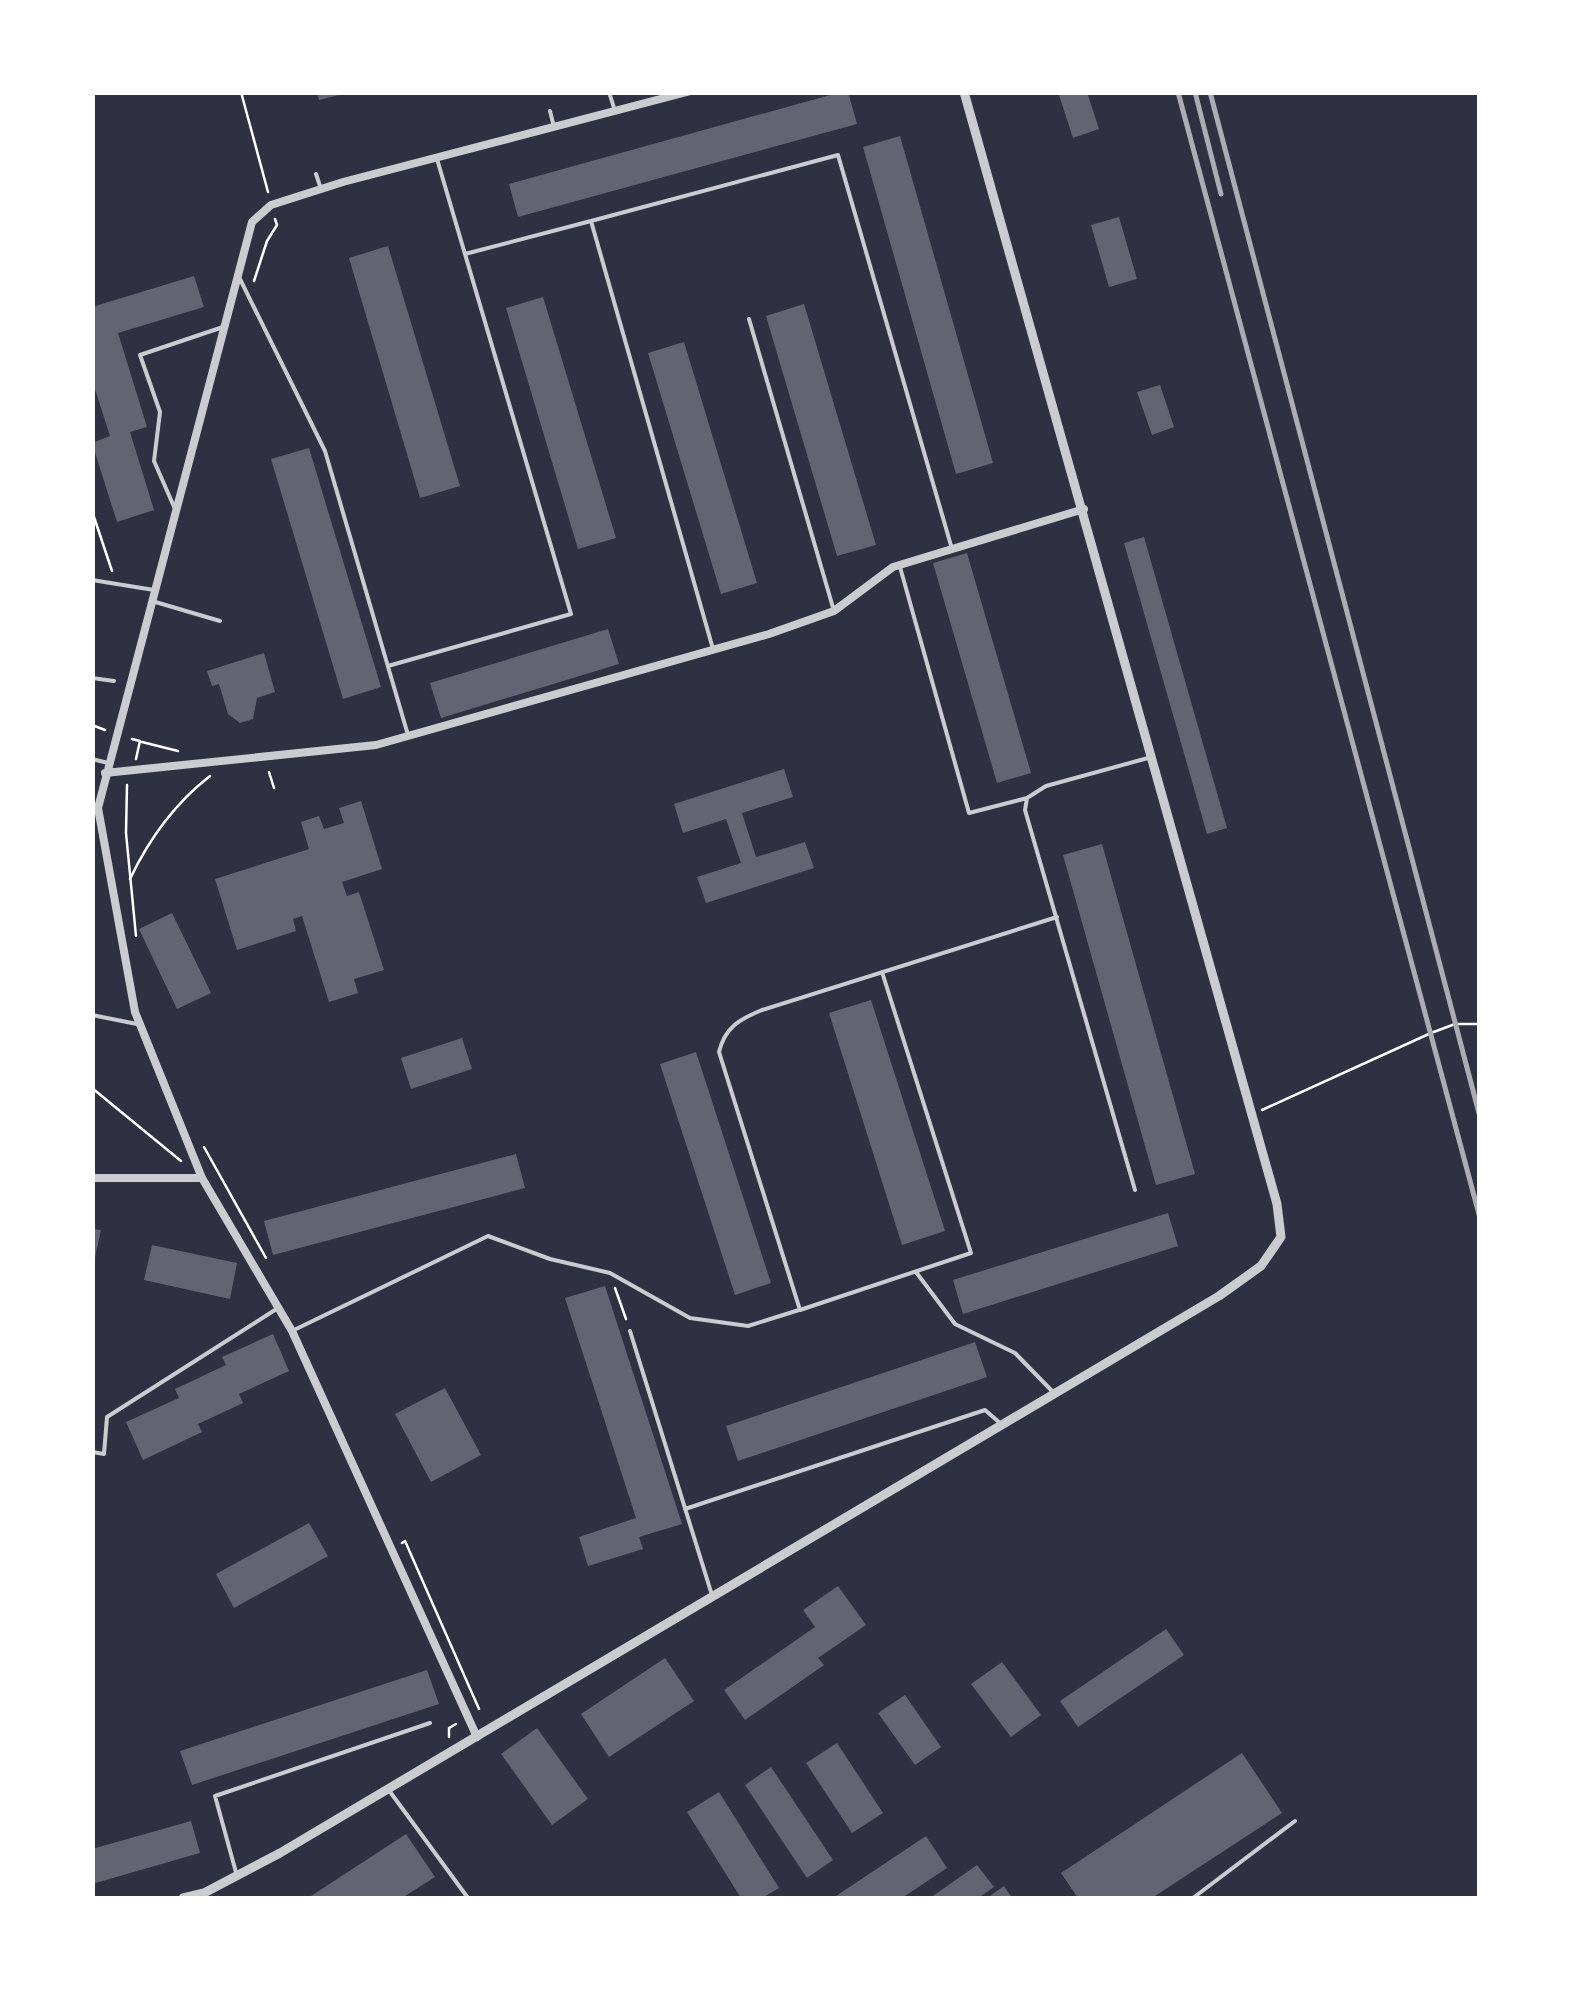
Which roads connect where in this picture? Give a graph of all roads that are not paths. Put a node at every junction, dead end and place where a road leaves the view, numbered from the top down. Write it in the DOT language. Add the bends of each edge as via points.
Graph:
graph roads {
  1 [pos="610,92"];
  2 [pos="687,92"];
  3 [pos="964,92"];
  4 [pos="550,111"];
  5 [pos="615,111"];
  6 [pos="554,127"];
  7 [pos="436,157"];
  8 [pos="316,174"];
  9 [pos="320,190"];
  10 [pos="591,221"];
  11 [pos="465,254"];
  12 [pos="237,272"];
  13 [pos="749,319"];
  14 [pos="223,327"];
  15 [pos="176,509"];
  16 [pos="1084,509"];
  17 [pos="952,549"];
  18 [pos="900,565"];
  19 [pos="92,580"];
  20 [pos="154,590"];
  21 [pos="152,601"];
  22 [pos="834,611"];
  23 [pos="220,621"];
  24 [pos="713,649"];
  25 [pos="388,666"];
  26 [pos="92,678"];
  27 [pos="114,681"];
  28 [pos="408,736"];
  29 [pos="1152,757"];
  30 [pos="92,759"];
  31 [pos="106,768"];
  32 [pos="1027,798"];
  33 [pos="1057,917"];
  34 [pos="882,972"];
  35 [pos="92,1015"];
  36 [pos="140,1025"];
  37 [pos="92,1178"];
  38 [pos="202,1178"];
  39 [pos="1135,1190"];
  40 [pos="916,1272"];
  41 [pos="278,1308"];
  42 [pos="800,1310"];
  43 [pos="292,1331"];
  44 [pos="630,1331"];
  45 [pos="1054,1394"];
  46 [pos="1002,1425"];
  47 [pos="92,1452"];
  48 [pos="686,1509"];
  49 [pos="713,1597"];
  50 [pos="430,1723"];
  51 [pos="477,1737"];
  52 [pos="388,1789"];
  53 [pos="1294,1821"];
  54 [pos="237,1876"];
  55 [pos="184,1898"];
  56 [pos="468,1898"];
  57 [pos="1193,1898"];
  1 -- 5 [label="lane"];
  2 -- 5 [label="street"];
  3 -- 16 [label="street"];
  4 -- 6 [label="lane"];
  5 -- 6 [label="street"];
  6 -- 7 [label="street"];
  7 -- 9 [label="street"];
  7 -- 11 [label="lane"];
  8 -- 9 [label="lane"];
  9 -- 12 [label="street" via="271,205 252,222"];
  10 -- 11 [label="lane"];
  10 -- 17 [label="lane" via="838,155"];
  10 -- 24 [label="lane"];
  11 -- 25 [label="lane" via="571,614"];
  12 -- 14 [label="street"];
  12 -- 25 [label="lane" via="325,451"];
  13 -- 22 [label="lane"];
  14 -- 15 [label="street"];
  14 -- 15 [label="lane" via="140,355 160,412 154,460"];
  15 -- 20 [label="street"];
  16 -- 17 [label="street"];
  16 -- 29 [label="street"];
  17 -- 18 [label="street"];
  18 -- 22 [label="street"];
  18 -- 32 [label="lane" via="969,813"];
  19 -- 20 [label="lane"];
  20 -- 21 [label="street"];
  21 -- 23 [label="lane"];
  21 -- 31 [label="street"];
  22 -- 24 [label="street"];
  24 -- 28 [label="street"];
  25 -- 28 [label="lane"];
  26 -- 27 [label="lane"];
  28 -- 31 [label="street" via="376,745"];
  29 -- 32 [label="lane" via="1046,786"];
  29 -- 45 [label="street" via="1281,1237 1261,1266 1219,1296"];
  30 -- 31 [label="lane"];
  31 -- 36 [label="street" via="98,808"];
  32 -- 33 [label="lane"];
  33 -- 34 [label="lane"];
  33 -- 39 [label="lane"];
  34 -- 40 [label="lane" via="971,1248 967,1256"];
  34 -- 42 [label="lane" via="742,1018 722,1038 719,1052"];
  35 -- 36 [label="lane"];
  36 -- 38 [label="street"];
  37 -- 38 [label="street"];
  38 -- 41 [label="street"];
  40 -- 42 [label="lane"];
  40 -- 45 [label="lane" via="956,1324 1015,1353"];
  41 -- 43 [label="street"];
  41 -- 47 [label="lane" via="107,1417 104,1454"];
  42 -- 43 [label="lane" via="748,1326 690,1318 610,1273 488,1236"];
  43 -- 51 [label="street"];
  44 -- 48 [label="lane"];
  45 -- 46 [label="street"];
  46 -- 48 [label="lane" via="985,1410"];
  46 -- 49 [label="street"];
  48 -- 49 [label="lane"];
  49 -- 51 [label="street"];
  50 -- 54 [label="lane" via="215,1796"];
  51 -- 52 [label="street"];
  52 -- 54 [label="street"];
  52 -- 56 [label="lane"];
  53 -- 57 [label="lane"];
  54 -- 55 [label="street"];
}
